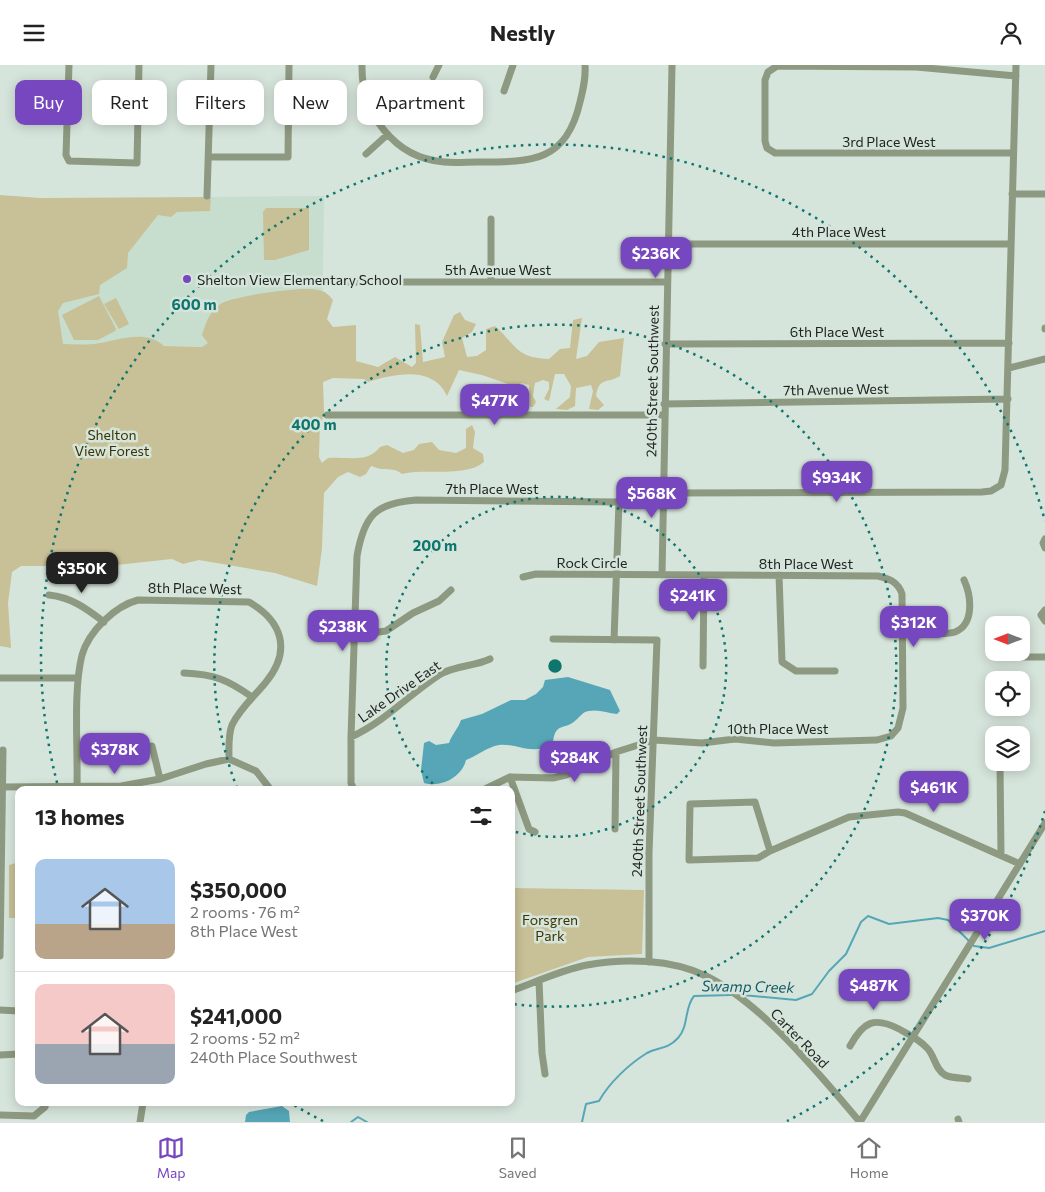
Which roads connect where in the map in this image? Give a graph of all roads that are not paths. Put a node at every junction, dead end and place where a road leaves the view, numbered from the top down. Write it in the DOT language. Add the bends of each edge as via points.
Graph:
graph roads {
  1 [pos="69,65"];
  2 [pos="139,65"];
  3 [pos="211,65"];
  4 [pos="289,65"];
  5 [pos="362,65"];
  6 [pos="439,65"];
  7 [pos="513,65"];
  8 [pos="585,65"];
  9 [pos="672,65"];
  10 [pos="1016,65"];
  11 [pos="1016,76"];
  12 [pos="434,77"];
  13 [pos="504,91"];
  14 [pos="387,135"];
  15 [pos="1013,153"];
  16 [pos="366,154"];
  17 [pos="209,157"];
  18 [pos="1012,194"];
  19 [pos="1045,194"];
  20 [pos="207,196"];
  21 [pos="491,219"];
  22 [pos="668,244"];
  23 [pos="1011,244"];
  24 [pos="330,281"];
  25 [pos="491,282"];
  26 [pos="666,282"];
  27 [pos="1009,343"];
  28 [pos="665,344"];
  29 [pos="1045,359"];
  30 [pos="1009,368"];
  31 [pos="1008,399"];
  32 [pos="664,403"];
  33 [pos="327,415"];
  34 [pos="664,415"];
  35 [pos="664,493"];
  36 [pos="1045,539"];
  37 [pos="1045,548"];
  38 [pos="616,574"];
  39 [pos="662,575"];
  40 [pos="779,575"];
  41 [pos="704,576"];
  42 [pos="523,577"];
  43 [pos="964,580"];
  44 [pos="451,590"];
  45 [pos="49,595"];
  46 [pos="1045,610"];
  47 [pos="1045,621"];
  48 [pos="104,622"];
  49 [pos="903,631"];
  50 [pos="355,635"];
  51 [pos="552,639"];
  52 [pos="614,640"];
  53 [pos="1030,657"];
  54 [pos="1045,657"];
  55 [pos="490,659"];
  56 [pos="703,666"];
  57 [pos="835,671"];
  58 [pos="184,673"];
  59 [pos="0,678"];
  60 [pos="78,678"];
  61 [pos="252,697"];
  62 [pos="351,737"];
  63 [pos="654,739"];
  64 [pos="152,746"];
  65 [pos="3,750"];
  66 [pos="616,752"];
  67 [pos="229,759"];
  68 [pos="1000,771"];
  69 [pos="510,777"];
  70 [pos="160,779"];
  71 [pos="78,786"];
  72 [pos="268,786"];
  73 [pos="352,786"];
  74 [pos="491,786"];
  75 [pos="513,786"];
  76 [pos="2,787"];
  77 [pos="15,787"];
  78 [pos="515,791"];
  79 [pos="1045,823"];
  80 [pos="615,829"];
  81 [pos="535,833"];
  82 [pos="770,851"];
  83 [pos="1001,855"];
  84 [pos="1020,864"];
  85 [pos="0,956"];
  86 [pos="648,962"];
  87 [pos="539,981"];
  88 [pos="515,990"];
  89 [pos="0,1010"];
  90 [pos="15,1011"];
  91 [pos="914,1037"];
  92 [pos="850,1046"];
  93 [pos="15,1054"];
  94 [pos="0,1055"];
  95 [pos="545,1074"];
  96 [pos="968,1079"];
  97 [pos="143,1106"];
  98 [pos="45,1107"];
  99 [pos="0,1115"];
  100 [pos="140,1122"];
  101 [pos="860,1122"];
  1 -- 2 [label="street" via="66,155 69,161 137,163"];
  3 -- 17 [label="street"];
  4 -- 17 [label="street" via="288,157"];
  5 -- 14 [label="street" via="365,97 375,120"];
  6 -- 12 [label="street"];
  7 -- 13 [label="street"];
  8 -- 14 [label="street" via="586,77 571,130 549,153 536,159 444,162 416,155"];
  9 -- 22 [label="street, 240th Street Southwest"];
  10 -- 11 [label="street"];
  11 -- 15 [label="street"];
  11 -- 15 [label="street, 3rd Place West" via="916,67 777,66 768,72 765,80 765,141 767,148 775,153"];
  14 -- 16 [label="street"];
  15 -- 18 [label="street"];
  17 -- 20 [label="street"];
  18 -- 19 [label="street"];
  18 -- 23 [label="street"];
  21 -- 25 [label="street"];
  22 -- 23 [label="street, 4th Place West"];
  22 -- 26 [label="street, 240th Street Southwest"];
  23 -- 27 [label="street"];
  24 -- 25 [label="street, 5th Avenue West"];
  25 -- 26 [label="street, 5th Avenue West"];
  26 -- 28 [label="street, 240th Street Southwest"];
  27 -- 28 [label="street, 6th Place West"];
  27 -- 30 [label="street"];
  28 -- 32 [label="street, 240th Street Southwest"];
  29 -- 30 [label="street"];
  30 -- 31 [label="street"];
  31 -- 32 [label="street, 7th Avenue West"];
  31 -- 35 [label="street" via="1005,470 1001,485 991,491"];
  32 -- 34 [label="street, 240th Street Southwest"];
  33 -- 34 [label="street"];
  34 -- 35 [label="street, 240th Street Southwest"];
  35 -- 39 [label="street, 240th Street Southwest"];
  36 -- 37 [label="street" via="1042,543"];
  38 -- 39 [label="street, Rock Circle"];
  38 -- 42 [label="street, Rock Circle" via="536,574"];
  38 -- 50 [label="street, 7th Place West" via="619,502 416,500 387,504 370,517 360,540"];
  38 -- 52 [label="street"];
  39 -- 41 [label="street, 8th Place West"];
  40 -- 41 [label="street, 8th Place West"];
  40 -- 49 [label="street, 8th Place West" via="878,576 890,579 900,587 902,594"];
  40 -- 57 [label="street" via="782,662 796,671"];
  41 -- 56 [label="street"];
  43 -- 49 [label="street" via="970,593 969,616 962,627 954,633"];
  44 -- 50 [label="street" via="439,601 386,631"];
  45 -- 48 [label="street" via="62,596"];
  46 -- 47 [label="street" via="1041,615"];
  48 -- 60 [label="street, 8th Place West" via="82,653"];
  48 -- 61 [label="street, 8th Place West" via="125,604 138,600 249,601 264,611 280,635 280,650 267,681"];
  49 -- 63 [label="street, 10th Place West" via="903,708 898,728 890,736 877,740 774,743 735,739 702,743"];
  50 -- 62 [label="street"];
  51 -- 52 [label="street"];
  52 -- 63 [label="street, 240th Street Southwest" via="657,639"];
  53 -- 54 [label="street"];
  55 -- 62 [label="street, Lake Drive East" via="477,665 453,668 438,676 372,728"];
  58 -- 61 [label="street" via="206,674 229,681"];
  59 -- 60 [label="street"];
  60 -- 71 [label="street, 8th Place West"];
  61 -- 67 [label="street" via="232,725"];
  62 -- 73 [label="street"];
  63 -- 66 [label="street"];
  63 -- 86 [label="street, 240th Street Southwest"];
  64 -- 70 [label="street"];
  65 -- 76 [label="street"];
  66 -- 69 [label="street" via="559,777"];
  66 -- 80 [label="street"];
  67 -- 70 [label="street"];
  67 -- 72 [label="street" via="256,771"];
  68 -- 83 [label="street"];
  69 -- 74 [label="street"];
  69 -- 75 [label="street"];
  70 -- 71 [label="street" via="121,786"];
  76 -- 77 [label="street"];
  76 -- 85 [label="street"];
  78 -- 81 [label="street" via="529,829"];
  79 -- 84 [label="street"];
  82 -- 82 [label="street" via="758,858 689,860 690,804 755,802"];
  82 -- 83 [label="street" via="842,820 888,812 906,813"];
  83 -- 84 [label="street"];
  84 -- 91 [label="street"];
  86 -- 87 [label="street, Carter Road" via="587,965"];
  86 -- 101 [label="street, Carter Road" via="682,967 725,986 751,1006 791,1046"];
  87 -- 88 [label="street, Carter Road"];
  87 -- 95 [label="street"];
  89 -- 90 [label="street"];
  91 -- 92 [label="street" via="878,1021 858,1032"];
  91 -- 96 [label="street" via="930,1051 943,1073"];
  91 -- 101 [label="street"];
  93 -- 94 [label="street"];
  97 -- 100 [label="street"];
  98 -- 99 [label="street" via="34,1117"];
}
